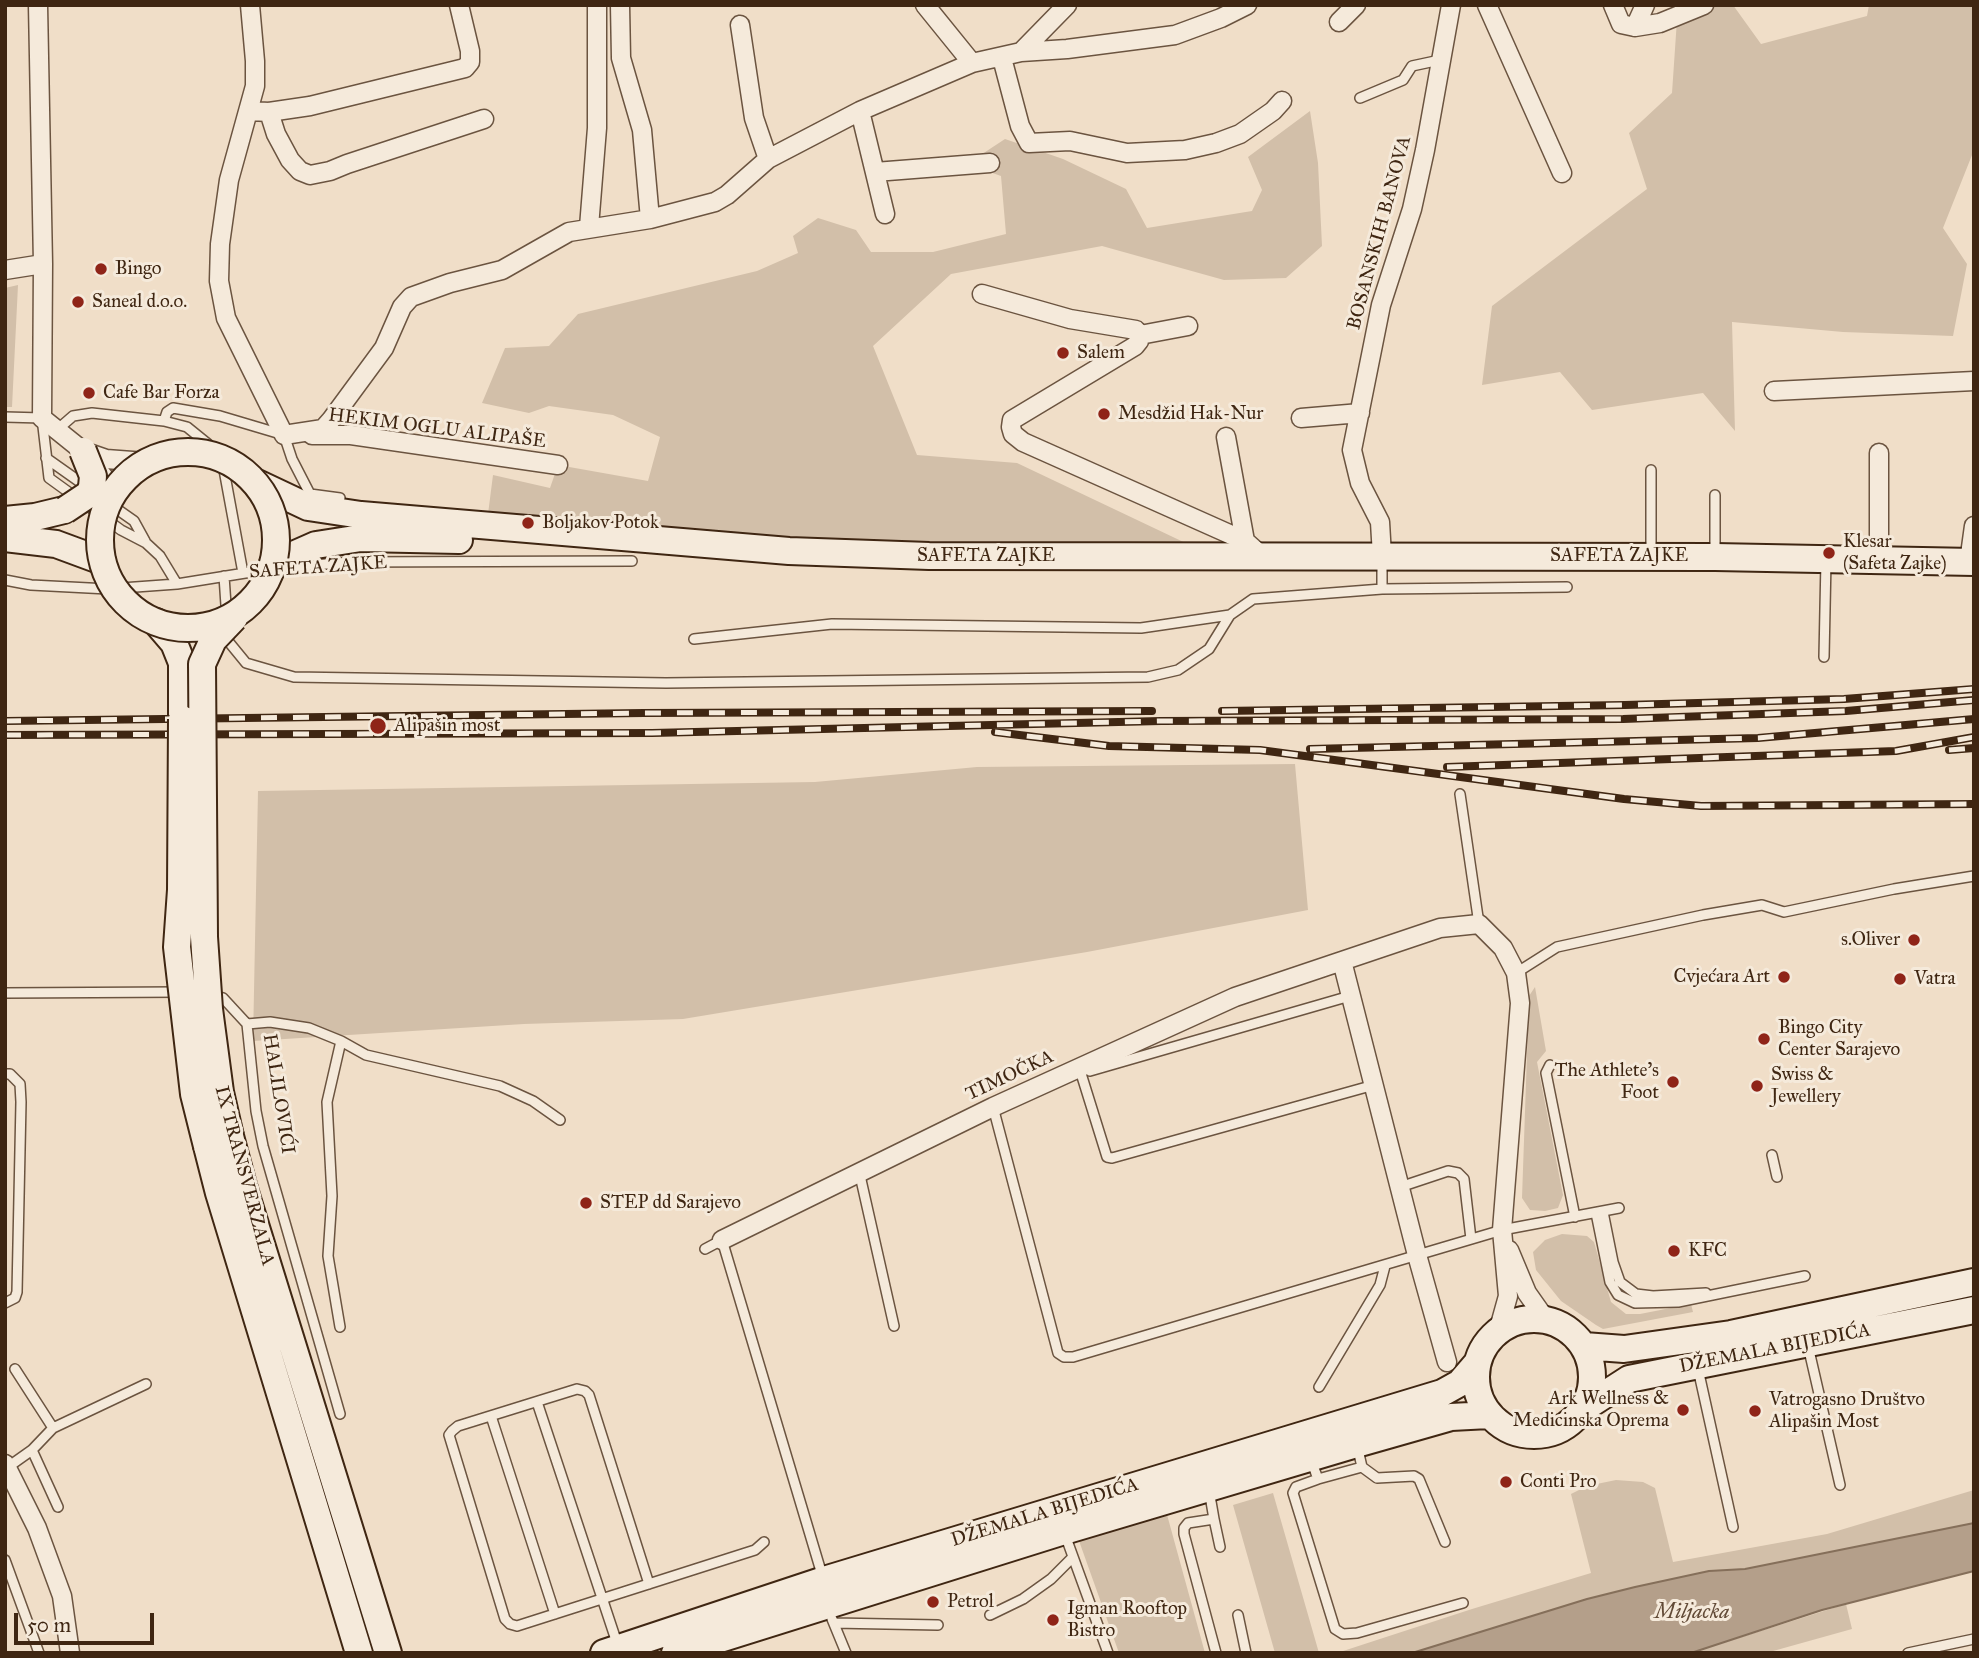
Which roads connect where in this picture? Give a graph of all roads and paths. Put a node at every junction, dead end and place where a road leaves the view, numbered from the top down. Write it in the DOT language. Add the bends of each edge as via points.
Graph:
graph roads {
  1 [pos="38,5"];
  2 [pos="250,5"];
  3 [pos="459,5"];
  4 [pos="597,5"];
  5 [pos="620,5"];
  6 [pos="925,5"];
  7 [pos="1067,5"];
  8 [pos="1247,5"];
  9 [pos="1356,5"];
  10 [pos="1451,5"];
  11 [pos="1487,5"];
  12 [pos="1613,5"];
  13 [pos="1645,5"];
  14 [pos="1704,5"];
  15 [pos="1339,22"];
  16 [pos="740,25"];
  17 [pos="1634,27"];
  18 [pos="1021,52"];
  19 [pos="1002,58"];
  20 [pos="1440,60"];
  21 [pos="972,64"];
  22 [pos="1360,97"];
  23 [pos="1282,101"];
  24 [pos="249,111"];
  25 [pos="860,111"];
  26 [pos="269,112"];
  27 [pos="484,119"];
  28 [pos="768,159"];
  29 [pos="990,163"];
  30 [pos="875,172"];
  31 [pos="1562,173"];
  32 [pos="885,214"];
  33 [pos="650,219"];
  34 [pos="589,227"];
  35 [pos="43,264"];
  36 [pos="5,270"];
  37 [pos="982,294"];
  38 [pos="1188,326"];
  39 [pos="1140,335"];
  40 [pos="1974,381"];
  41 [pos="1774,391"];
  42 [pos="1360,413"];
  43 [pos="5,417"];
  44 [pos="42,418"];
  45 [pos="1301,418"];
  46 [pos="164,421"];
  47 [pos="61,431"];
  48 [pos="284,435"];
  49 [pos="1226,438"];
  50 [pos="83,451"];
  51 [pos="1879,453"];
  52 [pos="46,458"];
  53 [pos="146,462"];
  54 [pos="558,465"];
  55 [pos="1651,470"];
  56 [pos="255,482"];
  57 [pos="1715,495"];
  58 [pos="340,498"];
  59 [pos="109,500"];
  60 [pos="65,510"];
  61 [pos="5,520"];
  62 [pos="1974,526"];
  63 [pos="5,538"];
  64 [pos="146,543"];
  65 [pos="710,546"];
  66 [pos="1254,549"];
  67 [pos="1382,556"];
  68 [pos="1651,557"];
  69 [pos="1715,557"];
  70 [pos="1826,559"];
  71 [pos="1879,559"];
  72 [pos="102,561"];
  73 [pos="632,561"];
  74 [pos="1971,562"];
  75 [pos="273,565"];
  76 [pos="243,573"];
  77 [pos="225,576"];
  78 [pos="5,580"];
  79 [pos="177,584"];
  80 [pos="1567,587"];
  81 [pos="1382,589"];
  82 [pos="240,611"];
  83 [pos="1230,615"];
  84 [pos="156,622"];
  85 [pos="694,639"];
  86 [pos="1825,657"];
  87 [pos="1460,794"];
  88 [pos="1974,876"];
  89 [pos="1479,924"];
  90 [pos="1342,961"];
  91 [pos="1516,973"];
  92 [pos="192,992"];
  93 [pos="5,993"];
  94 [pos="202,994"];
  95 [pos="1350,996"];
  96 [pos="247,1024"];
  97 [pos="341,1041"];
  98 [pos="1550,1066"];
  99 [pos="1080,1070"];
  100 [pos="5,1074"];
  101 [pos="1374,1085"];
  102 [pos="993,1107"];
  103 [pos="560,1120"];
  104 [pos="218,1141"];
  105 [pos="1772,1155"];
  106 [pos="859,1171"];
  107 [pos="1777,1177"];
  108 [pos="1400,1187"];
  109 [pos="1619,1208"];
  110 [pos="1599,1212"];
  111 [pos="1575,1217"];
  112 [pos="1502,1230"];
  113 [pos="1471,1239"];
  114 [pos="722,1240"];
  115 [pos="705,1249"];
  116 [pos="1417,1255"];
  117 [pos="1385,1266"];
  118 [pos="1805,1276"];
  119 [pos="1974,1282"];
  120 [pos="5,1303"];
  121 [pos="1971,1314"];
  122 [pos="1546,1320"];
  123 [pos="894,1326"];
  124 [pos="340,1327"];
  125 [pos="1498,1332"];
  126 [pos="1807,1344"];
  127 [pos="1584,1346"];
  128 [pos="1447,1362"];
  129 [pos="1478,1362"];
  130 [pos="1697,1364"];
  131 [pos="15,1369"];
  132 [pos="146,1384"];
  133 [pos="1319,1387"];
  134 [pos="537,1402"];
  135 [pos="1584,1408"];
  136 [pos="340,1414"];
  137 [pos="1489,1415"];
  138 [pos="491,1416"];
  139 [pos="53,1428"];
  140 [pos="32,1450"];
  141 [pos="1359,1456"];
  142 [pos="7,1466"];
  143 [pos="1314,1469"];
  144 [pos="1840,1485"];
  145 [pos="11,1486"];
  146 [pos="1208,1488"];
  147 [pos="58,1507"];
  148 [pos="1214,1519"];
  149 [pos="1733,1527"];
  150 [pos="1064,1531"];
  151 [pos="764,1542"];
  152 [pos="1445,1542"];
  153 [pos="1220,1547"];
  154 [pos="1072,1558"];
  155 [pos="5,1560"];
  156 [pos="649,1584"];
  157 [pos="603,1598"];
  158 [pos="828,1602"];
  159 [pos="1463,1603"];
  160 [pos="555,1614"];
  161 [pos="990,1615"];
  162 [pos="1238,1615"];
  163 [pos="938,1625"];
  164 [pos="1974,1639"];
  165 [pos="611,1650"];
  166 [pos="40,1653"];
  167 [pos="70,1653"];
  168 [pos="359,1653"];
  169 [pos="388,1653"];
  170 [pos="675,1653"];
  171 [pos="846,1653"];
  172 [pos="1108,1653"];
  173 [pos="1216,1653"];
  174 [pos="1246,1653"];
  175 [pos="1908,1653"];
  1 -- 35 [label="street"];
  2 -- 24 [label="street" via="255,86"];
  3 -- 26 [label="street" via="470,51 465,68 344,99"];
  4 -- 34 [label="street" via="597,128"];
  5 -- 33 [label="street" via="621,58 642,130"];
  6 -- 21 [label="street"];
  7 -- 18 [label="street, HEKIM OGLU ALIPAŠE"];
  8 -- 18 [label="street, HEKIM OGLU ALIPAŠE" via="1175,35"];
  9 -- 15 [label="street"];
  10 -- 20 [label="street, BOSANSKIH BANOVA"];
  11 -- 31 [label="street"];
  12 -- 17 [label="street" via="1621,24"];
  13 -- 17 [label="street"];
  14 -- 17 [label="street" via="1660,23"];
  16 -- 28 [label="street" via="754,118"];
  18 -- 19 [label="street, HEKIM OGLU ALIPAŠE"];
  19 -- 21 [label="street, HEKIM OGLU ALIPAŠE"];
  19 -- 23 [label="street" via="1029,143 1070,141 1127,153 1185,150 1240,134"];
  20 -- 22 [label="lane" via="1412,66 1403,80"];
  20 -- 42 [label="street, BOSANSKIH BANOVA" via="1412,209 1381,305"];
  21 -- 25 [label="street, HEKIM OGLU ALIPAŠE"];
  24 -- 26 [label="street"];
  24 -- 48 [label="street" via="229,180 219,281 226,318"];
  25 -- 28 [label="street, HEKIM OGLU ALIPAŠE"];
  25 -- 30 [label="street"];
  26 -- 27 [label="street" via="290,160 310,175"];
  28 -- 33 [label="street, HEKIM OGLU ALIPAŠE" via="722,199"];
  29 -- 30 [label="street"];
  30 -- 32 [label="street"];
  33 -- 34 [label="street, HEKIM OGLU ALIPAŠE"];
  34 -- 48 [label="street, HEKIM OGLU ALIPAŠE" via="556,237 502,270 411,297 384,348 323,429"];
  35 -- 36 [label="street"];
  35 -- 44 [label="street"];
  37 -- 39 [label="street" via="1070,319 1136,330"];
  38 -- 39 [label="street"];
  39 -- 66 [label="street, SAFETA ZAJKE" via="1135,346 1012,420 1013,434"];
  40 -- 41 [label="street"];
  42 -- 45 [label="street"];
  42 -- 67 [label="street, BOSANSKIH BANOVA" via="1352,450 1360,483 1380,522"];
  43 -- 44 [label="lane"];
  44 -- 47 [label="street"];
  44 -- 52 [label="lane"];
  46 -- 47 [label="lane" via="92,413 73,416"];
  46 -- 48 [label="lane" via="173,408"];
  46 -- 76 [label="lane" via="187,427 208,444 223,470"];
  47 -- 50 [label="street"];
  48 -- 54 [label="street, HEKIM OGLU ALIPAŠE" via="351,435"];
  48 -- 58 [label="lane" via="310,494"];
  49 -- 66 [label="street"];
  50 -- 53 [label="street" via="106,459"];
  50 -- 59 [label="street, bridge" via="107,481"];
  50 -- 60 [label="main road, bridge" via="93,476 92,487"];
  51 -- 71 [label="street"];
  52 -- 64 [label="lane" via="134,521"];
  52 -- 64 [label="lane" via="49,478"];
  53 -- 56 [label="main road, bridge" via="175,453 204,453 232,463"];
  53 -- 59 [label="main road, bridge" via="125,478"];
  55 -- 68 [label="lane"];
  56 -- 65 [label="main road" via="308,507 361,515"];
  56 -- 75 [label="main road, bridge" via="270,507 276,535"];
  57 -- 69 [label="lane"];
  59 -- 60 [label="main road, bridge"];
  59 -- 72 [label="main road, bridge" via="102,519"];
  60 -- 61 [label="main road"];
  62 -- 74 [label="street"];
  63 -- 72 [label="main road" via="56,544"];
  64 -- 79 [label="lane"];
  65 -- 66 [label="main road, SAFETA ZAJKE" via="929,556"];
  65 -- 75 [label="main road" via="361,538 316,545"];
  66 -- 67 [label="main road, SAFETA ZAJKE"];
  67 -- 68 [label="main road, SAFETA ZAJKE"];
  67 -- 81 [label="lane"];
  68 -- 69 [label="main road, SAFETA ZAJKE"];
  69 -- 70 [label="main road, SAFETA ZAJKE"];
  70 -- 71 [label="main road, SAFETA ZAJKE"];
  70 -- 86 [label="lane"];
  71 -- 74 [label="main road, SAFETA ZAJKE"];
  72 -- 84 [label="main road, bridge" via="122,598"];
  73 -- 76 [label="lane, SAFETA ZAJKE" via="349,562"];
  75 -- 82 [label="main road, bridge" via="261,590"];
  76 -- 77 [label="lane, SAFETA ZAJKE"];
  77 -- 79 [label="lane, SAFETA ZAJKE"];
  77 -- 83 [label="lane" via="228,641 246,663 294,677 666,682 1148,677 1178,670 1209,649"];
  78 -- 79 [label="lane, SAFETA ZAJKE" via="108,589"];
  80 -- 81 [label="lane"];
  81 -- 83 [label="lane" via="1253,599"];
  82 -- 84 [label="main road, bridge" via="214,624 185,628"];
  82 -- 104 [label="main road, IX TRANSVERZALA, bridge" via="213,640 202,664 205,949 220,1091"];
  83 -- 85 [label="lane" via="1141,628 832,624"];
  84 -- 104 [label="main road, IX TRANSVERZALA, bridge" via="174,643 182,663 177,947 194,1094"];
  87 -- 89 [label="lane"];
  88 -- 91 [label="lane" via="1784,912 1762,905 1703,915 1557,947"];
  89 -- 90 [label="street, TIMOČKA" via="1440,928"];
  89 -- 91 [label="street" via="1503,948"];
  90 -- 95 [label="street"];
  90 -- 99 [label="street, TIMOČKA" via="1235,997"];
  91 -- 112 [label="street" via="1520,1003"];
  92 -- 93 [label="lane"];
  94 -- 96 [label="lane, HALILOVIĆI" via="223,998"];
  95 -- 99 [label="lane"];
  95 -- 101 [label="street"];
  96 -- 97 [label="lane" via="309,1028"];
  96 -- 136 [label="lane, HALILOVIĆI" via="262,1146"];
  97 -- 103 [label="lane" via="366,1055 500,1086"];
  97 -- 124 [label="lane" via="327,1102 332,1196 328,1256"];
  98 -- 111 [label="lane" via="1546,1073"];
  99 -- 101 [label="lane" via="1107,1157 1112,1158"];
  99 -- 102 [label="street, TIMOČKA"];
  100 -- 120 [label="lane" via="20,1084 21,1102 17,1292"];
  101 -- 108 [label="street"];
  102 -- 106 [label="street, TIMOČKA"];
  102 -- 117 [label="lane" via="1058,1353 1064,1357"];
  104 -- 168 [label="main road, IX TRANSVERZALA"];
  104 -- 169 [label="main road, IX TRANSVERZALA" via="244,1189"];
  105 -- 107 [label="lane"];
  106 -- 114 [label="street, TIMOČKA"];
  106 -- 123 [label="lane"];
  108 -- 113 [label="lane" via="1448,1171 1458,1173 1464,1179"];
  108 -- 116 [label="street"];
  109 -- 110 [label="lane"];
  110 -- 111 [label="lane"];
  110 -- 118 [label="lane" via="1610,1282 1618,1295 1635,1303"];
  111 -- 112 [label="lane"];
  112 -- 113 [label="lane"];
  112 -- 122 [label="street" via="1527,1293"];
  112 -- 125 [label="street" via="1508,1296"];
  113 -- 116 [label="lane"];
  114 -- 115 [label="lane, TIMOČKA"];
  114 -- 158 [label="lane"];
  116 -- 117 [label="lane"];
  116 -- 128 [label="street"];
  117 -- 133 [label="lane" via="1380,1285"];
  119 -- 127 [label="main road, DŽEMALA BIJEDIĆA" via="1731,1334 1624,1349"];
  121 -- 126 [label="main road, DŽEMALA BIJEDIĆA"];
  122 -- 125 [label="main road" via="1513,1323"];
  122 -- 127 [label="main road" via="1561,1325"];
  125 -- 129 [label="main road, DŽEMALA BIJEDIĆA" via="1485,1345"];
  126 -- 130 [label="main road, DŽEMALA BIJEDIĆA"];
  126 -- 144 [label="lane"];
  127 -- 135 [label="main road" via="1593,1377"];
  129 -- 137 [label="main road" via="1476,1381"];
  129 -- 158 [label="main road, DŽEMALA BIJEDIĆA" via="1460,1383 1442,1393"];
  130 -- 135 [label="main road, DŽEMALA BIJEDIĆA" via="1629,1379"];
  130 -- 149 [label="lane"];
  131 -- 139 [label="lane"];
  132 -- 139 [label="lane"];
  134 -- 138 [label="lane"];
  134 -- 156 [label="lane" via="577,1389 589,1395"];
  134 -- 157 [label="lane"];
  135 -- 137 [label="main road, DŽEMALA BIJEDIĆA" via="1568,1425 1538,1436 1503,1427"];
  137 -- 141 [label="main road, DŽEMALA BIJEDIĆA" via="1451,1417"];
  138 -- 160 [label="lane"];
  138 -- 160 [label="lane" via="458,1426 449,1436 505,1619 517,1626"];
  139 -- 140 [label="lane"];
  140 -- 142 [label="lane"];
  140 -- 147 [label="lane"];
  141 -- 143 [label="main road, DŽEMALA BIJEDIĆA"];
  141 -- 152 [label="lane" via="1377,1478 1419,1479"];
  142 -- 145 [label="street"];
  143 -- 146 [label="main road, DŽEMALA BIJEDIĆA"];
  143 -- 159 [label="lane" via="1293,1493 1335,1629 1357,1633"];
  145 -- 167 [label="street" via="37,1528 62,1596"];
  146 -- 148 [label="lane"];
  146 -- 150 [label="main road, DŽEMALA BIJEDIĆA"];
  148 -- 153 [label="lane"];
  148 -- 173 [label="lane" via="1188,1523 1184,1534"];
  150 -- 154 [label="lane"];
  150 -- 158 [label="main road, DŽEMALA BIJEDIĆA"];
  151 -- 156 [label="lane" via="755,1550"];
  154 -- 161 [label="lane" via="1023,1599"];
  154 -- 172 [label="lane"];
  155 -- 166 [label="lane"];
  156 -- 157 [label="lane"];
  157 -- 160 [label="lane"];
  157 -- 165 [label="lane"];
  158 -- 163 [label="lane"];
  158 -- 165 [label="main road, DŽEMALA BIJEDIĆA"];
  158 -- 170 [label="main road, DŽEMALA BIJEDIĆA"];
  158 -- 171 [label="lane"];
  162 -- 174 [label="lane"];
  164 -- 175 [label="lane"];
}
